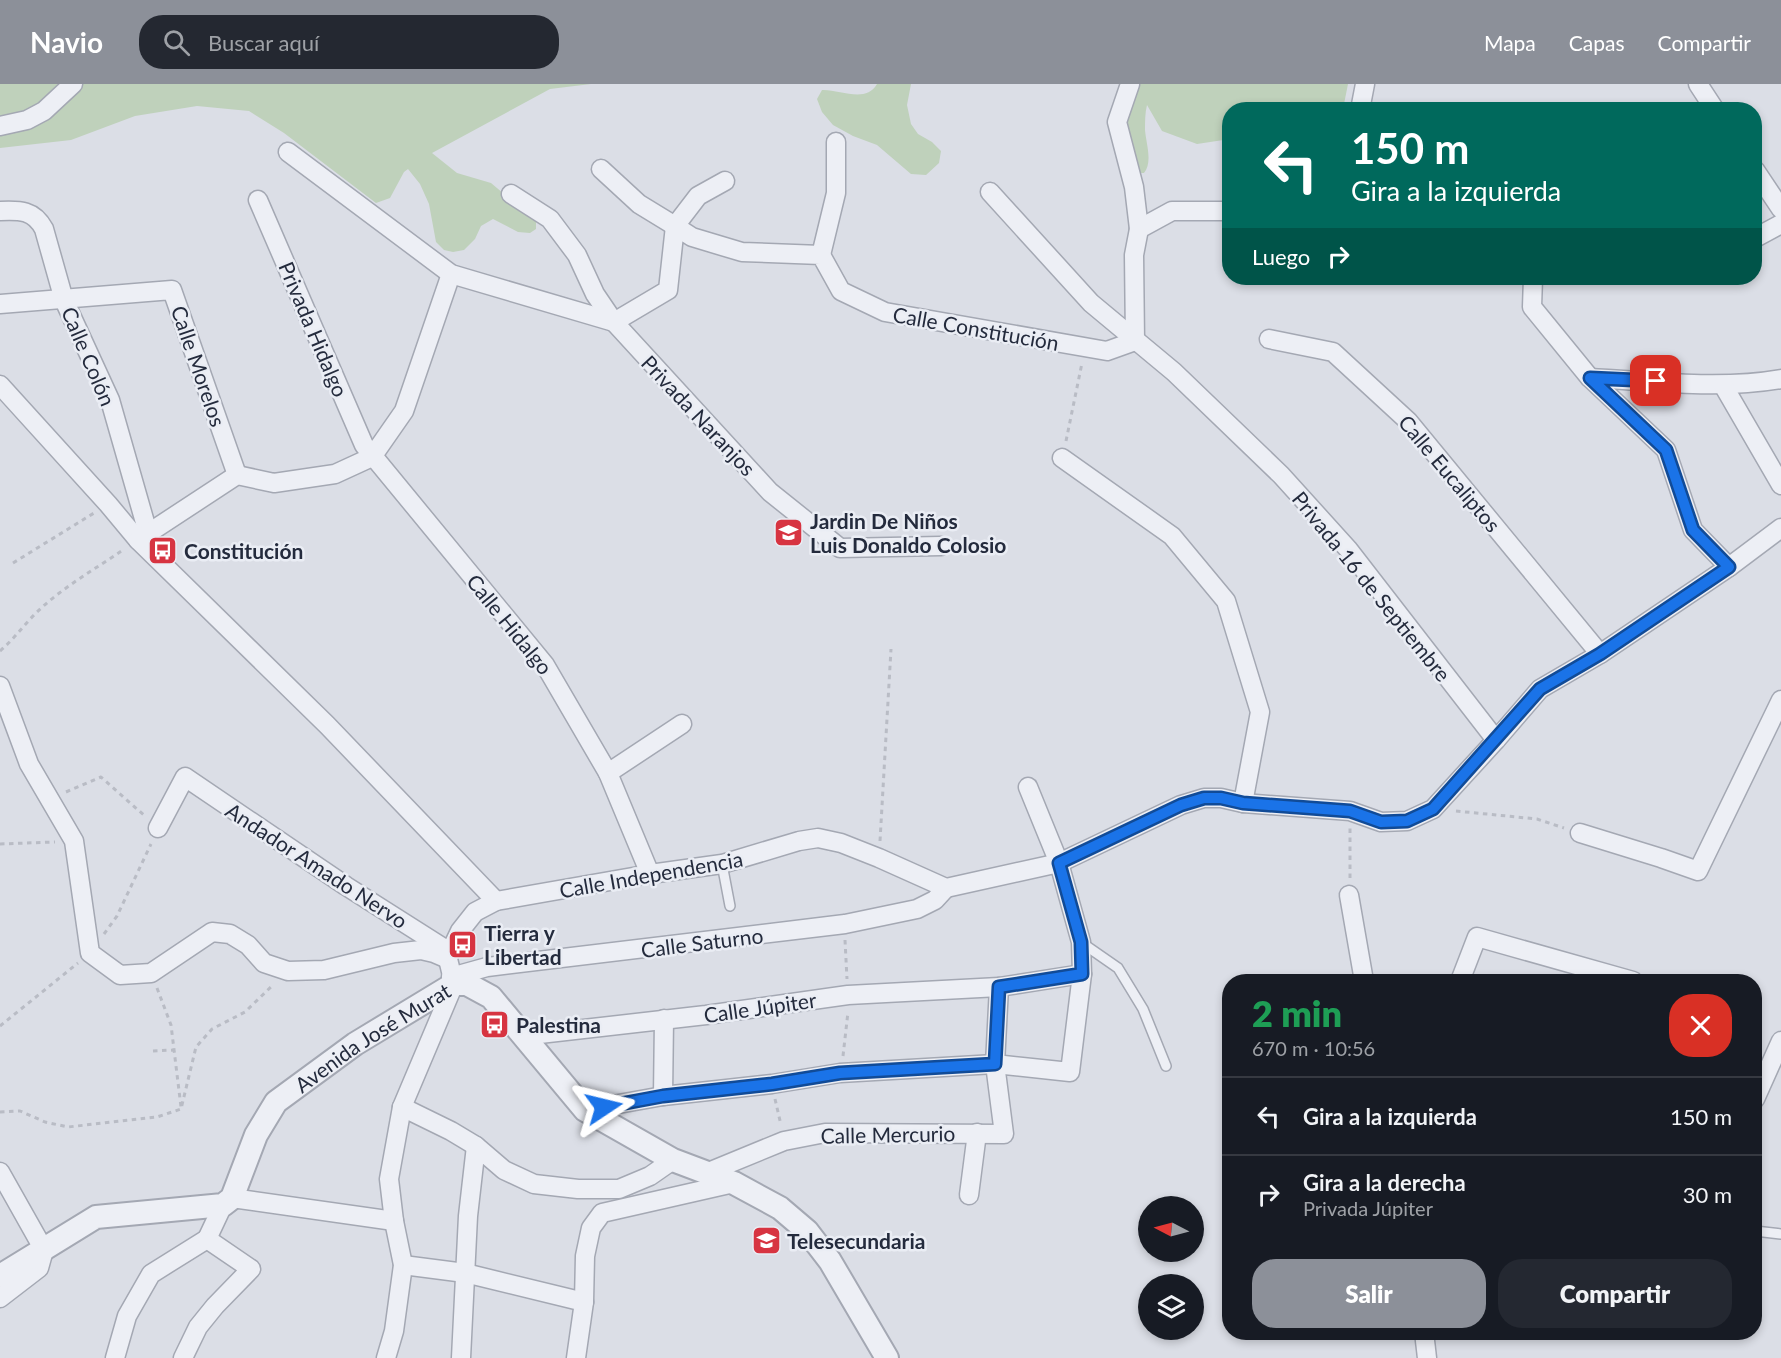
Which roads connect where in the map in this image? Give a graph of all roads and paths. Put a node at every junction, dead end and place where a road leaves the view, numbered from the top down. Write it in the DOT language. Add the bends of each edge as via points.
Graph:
graph roads {
  1 [pos="73,84"];
  2 [pos="1130,84"];
  3 [pos="1365,84"];
  4 [pos="1698,84"];
  5 [pos="1362,102"];
  6 [pos="1710,102"];
  7 [pos="0,126"];
  8 [pos="836,142"];
  9 [pos="288,152"];
  10 [pos="601,169"];
  11 [pos="1762,180"];
  12 [pos="725,181"];
  13 [pos="990,192"];
  14 [pos="511,194"];
  15 [pos="258,200"];
  16 [pos="1781,209"];
  17 [pos="0,211"];
  18 [pos="1222,211"];
  19 [pos="1781,224"];
  20 [pos="675,226"];
  21 [pos="1139,229"];
  22 [pos="1762,234"];
  23 [pos="821,255"];
  24 [pos="451,274"];
  25 [pos="1533,285"];
  26 [pos="64,300"];
  27 [pos="0,304"];
  28 [pos="614,322"];
  29 [pos="1269,339"];
  30 [pos="1135,341"];
  31 [pos="1085,348"];
  32 [pos="1590,378"];
  33 [pos="1781,380"];
  34 [pos="0,385"];
  35 [pos="1722,385"];
  36 [pos="372,457"];
  37 [pos="1062,458"];
  38 [pos="237,475"];
  39 [pos="1781,485"];
  40 [pos="108,504"];
  41 [pos="1781,528"];
  42 [pos="143,537"];
  43 [pos="941,546"];
  44 [pos="13,563"];
  45 [pos="1729,567"];
  46 [pos="891,649"];
  47 [pos="0,651"];
  48 [pos="1600,654"];
  49 [pos="0,686"];
  50 [pos="1781,700"];
  51 [pos="682,724"];
  52 [pos="1496,740"];
  53 [pos="608,773"];
  54 [pos="1028,787"];
  55 [pos="51,799"];
  56 [pos="1243,803"];
  57 [pos="1433,809"];
  58 [pos="1350,811"];
  59 [pos="158,828"];
  60 [pos="1580,833"];
  61 [pos="74,842"];
  62 [pos="0,844"];
  63 [pos="879,858"];
  64 [pos="1059,863"];
  65 [pos="722,864"];
  66 [pos="650,874"];
  67 [pos="946,888"];
  68 [pos="1349,895"];
  69 [pos="496,901"];
  70 [pos="730,906"];
  71 [pos="845,924"];
  72 [pos="1081,942"];
  73 [pos="90,954"];
  74 [pos="451,968"];
  75 [pos="288,971"];
  76 [pos="151,973"];
  77 [pos="1082,974"];
  78 [pos="1363,974"];
  79 [pos="1463,974"];
  80 [pos="1607,974"];
  81 [pos="999,987"];
  82 [pos="848,995"];
  83 [pos="664,1019"];
  84 [pos="0,1026"];
  85 [pos="522,1036"];
  86 [pos="1781,1041"];
  87 [pos="174,1050"];
  88 [pos="153,1051"];
  89 [pos="995,1064"];
  90 [pos="1166,1066"];
  91 [pos="840,1073"];
  92 [pos="1762,1083"];
  93 [pos="772,1084"];
  94 [pos="663,1096"];
  95 [pos="402,1107"];
  96 [pos="181,1109"];
  97 [pos="585,1110"];
  98 [pos="0,1112"];
  99 [pos="977,1133"];
  100 [pos="784,1141"];
  101 [pos="476,1146"];
  102 [pos="673,1160"];
  103 [pos="0,1172"];
  104 [pos="706,1173"];
  105 [pos="734,1183"];
  106 [pos="969,1195"];
  107 [pos="228,1201"];
  108 [pos="394,1221"];
  109 [pos="1762,1232"];
  110 [pos="1781,1234"];
  111 [pos="207,1239"];
  112 [pos="44,1250"];
  113 [pos="404,1265"];
  114 [pos="465,1273"];
  115 [pos="0,1276"];
  116 [pos="0,1298"];
  117 [pos="584,1302"];
  118 [pos="1425,1340"];
  119 [pos="115,1358"];
  120 [pos="183,1358"];
  121 [pos="386,1358"];
  122 [pos="461,1358"];
  123 [pos="576,1358"];
  124 [pos="887,1358"];
  125 [pos="1428,1358"];
  1 -- 7 [label="street" via="44,111 27,120"];
  2 -- 21 [label="street" via="1117,122 1134,187"];
  3 -- 5 [label="street"];
  4 -- 6 [label="street"];
  8 -- 23 [label="street" via="836,193"];
  9 -- 24 [label="street"];
  10 -- 20 [label="street" via="639,204"];
  11 -- 16 [label="street"];
  12 -- 20 [label="street" via="698,196"];
  13 -- 30 [label="street, Privada 16 de Septiembre" via="1090,303"];
  14 -- 28 [label="street, Privada Naranjos" via="550,219 577,255 595,294"];
  15 -- 36 [label="street, Privada Hidalgo"];
  17 -- 26 [label="street, Calle Colón" via="13,210 38,218"];
  18 -- 21 [label="street" via="1172,212"];
  19 -- 22 [label="street"];
  20 -- 23 [label="street" via="692,237 742,252"];
  20 -- 28 [label="street" via="668,290"];
  21 -- 30 [label="street" via="1134,255"];
  23 -- 31 [label="street, Calle Constitución" via="841,291 885,312"];
  24 -- 28 [label="street"];
  24 -- 36 [label="street" via="404,411"];
  25 -- 32 [label="street" via="1532,307"];
  26 -- 27 [label="street"];
  26 -- 38 [label="street, Calle Morelos" via="172,290"];
  26 -- 42 [label="street, Calle Colón" via="110,400"];
  28 -- 43 [label="street, Privada Naranjos" via="770,492 840,548"];
  29 -- 48 [label="street, Calle Eucaliptos" via="1333,352 1408,421"];
  30 -- 31 [label="street, Calle Constitución" via="1107,351"];
  30 -- 52 [label="street, Privada 16 de Septiembre" via="1182,380 1296,491 1348,549"];
  31 -- 37 [label="path"];
  32 -- 35 [label="street"];
  32 -- 45 [label="street" via="1666,450 1693,530"];
  33 -- 35 [label="street"];
  34 -- 40 [label="street"];
  35 -- 39 [label="street"];
  36 -- 38 [label="street" via="335,474 274,483"];
  36 -- 53 [label="street, Calle Hidalgo" via="545,665"];
  37 -- 56 [label="street" via="1172,536 1226,601 1260,712"];
  38 -- 42 [label="street"];
  40 -- 42 [label="street"];
  40 -- 44 [label="path"];
  41 -- 45 [label="street"];
  42 -- 47 [label="path" via="36,612"];
  42 -- 69 [label="street"];
  45 -- 48 [label="street"];
  46 -- 63 [label="path"];
  48 -- 52 [label="street" via="1540,689"];
  49 -- 55 [label="street" via="29,764"];
  50 -- 60 [label="street" via="1698,871"];
  51 -- 53 [label="street"];
  52 -- 57 [label="street"];
  53 -- 66 [label="street, Calle Hidalgo"];
  54 -- 64 [label="street"];
  55 -- 59 [label="path" via="101,777"];
  55 -- 61 [label="street"];
  56 -- 58 [label="street"];
  56 -- 64 [label="street" via="1204,798 1181,805"];
  57 -- 58 [label="street" via="1407,821 1381,822"];
  57 -- 60 [label="path" via="1537,819"];
  58 -- 68 [label="path"];
  59 -- 73 [label="path" via="117,915"];
  59 -- 74 [label="street, Andador Amado Nervo" via="185,777 346,886"];
  61 -- 62 [label="path"];
  61 -- 73 [label="street"];
  63 -- 65 [label="street, Calle Independencia" via="818,838"];
  63 -- 67 [label="street, Calle Independencia"];
  64 -- 67 [label="street"];
  64 -- 72 [label="street"];
  65 -- 66 [label="street, Calle Independencia"];
  65 -- 70 [label="lane"];
  66 -- 69 [label="street, Calle Independencia"];
  67 -- 71 [label="street, Calle Saturno" via="917,909"];
  68 -- 78 [label="street"];
  69 -- 74 [label="street" via="475,912 460,931"];
  71 -- 74 [label="street, Calle Saturno" via="487,967"];
  71 -- 82 [label="path"];
  72 -- 77 [label="street"];
  72 -- 90 [label="lane" via="1118,968 1143,1009"];
  73 -- 76 [label="street" via="120,975"];
  73 -- 84 [label="path"];
  74 -- 75 [label="street" via="434,953 421,950 324,970"];
  74 -- 85 [label="street, Avenida José Murat" via="467,984 491,997"];
  74 -- 95 [label="street"];
  74 -- 107 [label="street, Avenida José Murat" via="276,1102 256,1135"];
  75 -- 76 [label="street" via="264,963 248,945 230,934 212,932"];
  75 -- 96 [label="path" via="245,1012 212,1029 196,1047"];
  76 -- 87 [label="path" via="171,1025"];
  77 -- 81 [label="street, Calle Júpiter"];
  77 -- 89 [label="street" via="1070,1072"];
  79 -- 80 [label="street" via="1477,937"];
  81 -- 82 [label="street, Calle Júpiter"];
  81 -- 89 [label="street"];
  82 -- 83 [label="street, Calle Júpiter"];
  82 -- 91 [label="path"];
  83 -- 85 [label="street, Calle Júpiter"];
  83 -- 94 [label="street"];
  85 -- 97 [label="street, Avenida José Murat"];
  86 -- 92 [label="street"];
  87 -- 88 [label="path"];
  87 -- 96 [label="path"];
  89 -- 91 [label="street"];
  89 -- 99 [label="street, Calle Mercurio" via="1004,1134"];
  91 -- 93 [label="street"];
  93 -- 94 [label="street"];
  93 -- 100 [label="path"];
  94 -- 97 [label="street"];
  95 -- 101 [label="street"];
  95 -- 108 [label="street" via="389,1179"];
  96 -- 98 [label="path" via="157,1117 68,1126 45,1122 20,1111"];
  97 -- 102 [label="street, Avenida José Murat"];
  99 -- 100 [label="street, Calle Mercurio" via="825,1133"];
  99 -- 106 [label="street"];
  100 -- 104 [label="street, Calle Mercurio"];
  101 -- 102 [label="street" via="504,1170 534,1184 578,1189 619,1189 650,1176"];
  101 -- 114 [label="street"];
  102 -- 104 [label="street, Avenida José Murat"];
  103 -- 112 [label="street"];
  104 -- 105 [label="street, Avenida José Murat"];
  105 -- 117 [label="street" via="602,1213 591,1228 585,1256"];
  105 -- 124 [label="street, Avenida José Murat" via="780,1208 807,1231 830,1261"];
  107 -- 108 [label="street"];
  107 -- 111 [label="street"];
  107 -- 112 [label="street" via="96,1217"];
  108 -- 113 [label="street"];
  109 -- 110 [label="lane"];
  111 -- 119 [label="street" via="151,1274 128,1317"];
  111 -- 120 [label="street" via="251,1269 198,1328"];
  112 -- 115 [label="street"];
  112 -- 116 [label="street" via="39,1268"];
  113 -- 114 [label="street"];
  113 -- 121 [label="street"];
  114 -- 117 [label="street"];
  114 -- 122 [label="street"];
  117 -- 123 [label="street"];
  118 -- 125 [label="street"];
}
